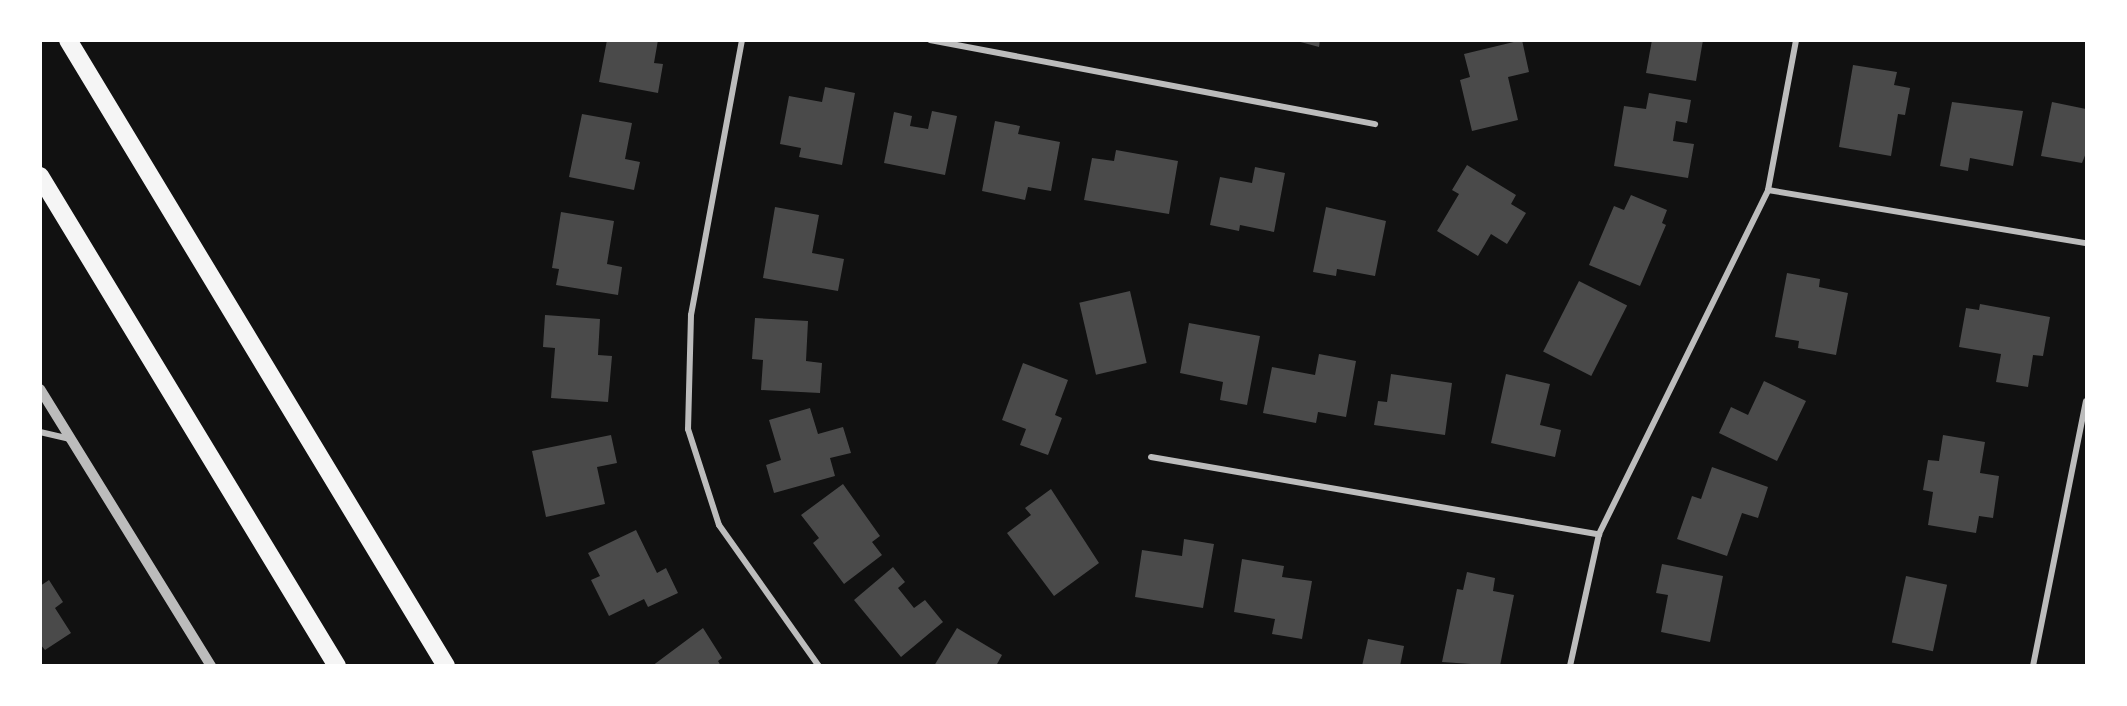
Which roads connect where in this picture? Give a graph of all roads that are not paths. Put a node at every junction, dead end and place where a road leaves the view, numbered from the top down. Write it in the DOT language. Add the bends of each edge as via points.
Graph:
graph roads {
  1 [pos="68,40"];
  2 [pos="742,40"];
  3 [pos="930,40"];
  4 [pos="1796,40"];
  5 [pos="1375,124"];
  6 [pos="40,176"];
  7 [pos="1768,190"];
  8 [pos="2086,243"];
  9 [pos="40,389"];
  10 [pos="2086,401"];
  11 [pos="40,432"];
  12 [pos="71,439"];
  13 [pos="1151,457"];
  14 [pos="1599,534"];
  15 [pos="211,666"];
  16 [pos="337,666"];
  17 [pos="446,666"];
  18 [pos="819,666"];
  19 [pos="1570,666"];
  20 [pos="2033,666"];
  1 -- 17 [label="highway"];
  2 -- 18 [label="street" via="691,315 688,429 719,525"];
  3 -- 5 [label="street"];
  4 -- 7 [label="street"];
  6 -- 16 [label="highway"];
  7 -- 8 [label="street"];
  7 -- 14 [label="street"];
  9 -- 12 [label="street"];
  10 -- 20 [label="street"];
  11 -- 12 [label="street"];
  12 -- 15 [label="street"];
  13 -- 14 [label="street"];
  14 -- 19 [label="street"];
}
